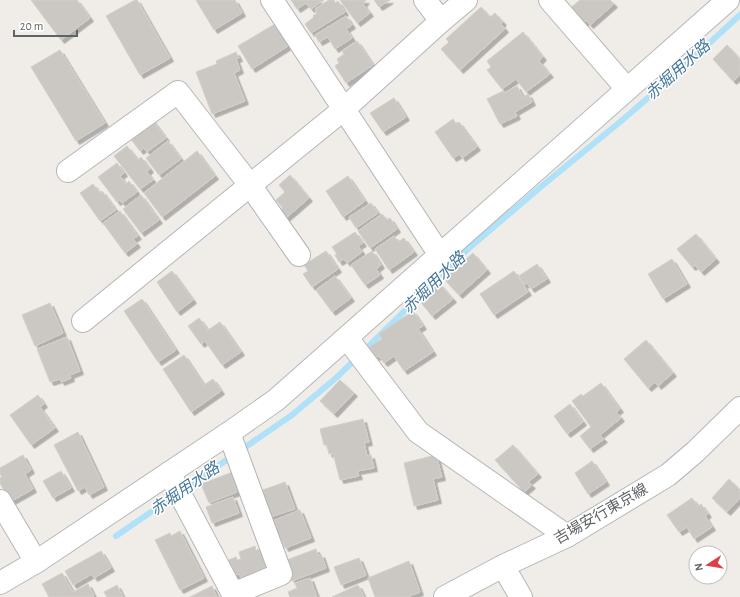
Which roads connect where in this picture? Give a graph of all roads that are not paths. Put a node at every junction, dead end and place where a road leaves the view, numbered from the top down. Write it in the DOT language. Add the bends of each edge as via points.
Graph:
graph roads {
  1 [pos="272,0"];
  2 [pos="425,0"];
  3 [pos="466,0"];
  4 [pos="550,0"];
  5 [pos="728,0"];
  6 [pos="441,22"];
  7 [pos="627,89"];
  8 [pos="344,109"];
  9 [pos="68,171"];
  10 [pos="250,185"];
  11 [pos="299,255"];
  12 [pos="440,255"];
  13 [pos="82,321"];
  14 [pos="349,341"];
  15 [pos="740,408"];
  16 [pos="229,433"];
  17 [pos="169,473"];
  18 [pos="0,501"];
  19 [pos="567,536"];
  20 [pos="36,562"];
  21 [pos="503,566"];
  22 [pos="0,583"];
  23 [pos="446,597"];
  24 [pos="521,597"];
  1 -- 8 [label="street"];
  2 -- 6 [label="street"];
  3 -- 6 [label="street"];
  4 -- 7 [label="street"];
  5 -- 7 [label="street"];
  6 -- 8 [label="street"];
  7 -- 12 [label="street"];
  8 -- 10 [label="street"];
  8 -- 12 [label="street"];
  9 -- 10 [label="street" via="178,92"];
  10 -- 11 [label="street"];
  10 -- 13 [label="street"];
  12 -- 14 [label="street"];
  14 -- 16 [label="street" via="276,400"];
  14 -- 19 [label="street" via="418,432"];
  15 -- 19 [label="street, 吉場安行東京線" via="668,475"];
  16 -- 17 [label="street"];
  16 -- 17 [label="street" via="281,574 233,594"];
  17 -- 20 [label="street"];
  18 -- 20 [label="street"];
  19 -- 21 [label="street, 吉場安行東京線"];
  20 -- 22 [label="street"];
  21 -- 23 [label="street, 吉場安行東京線"];
  21 -- 24 [label="street"];
}
